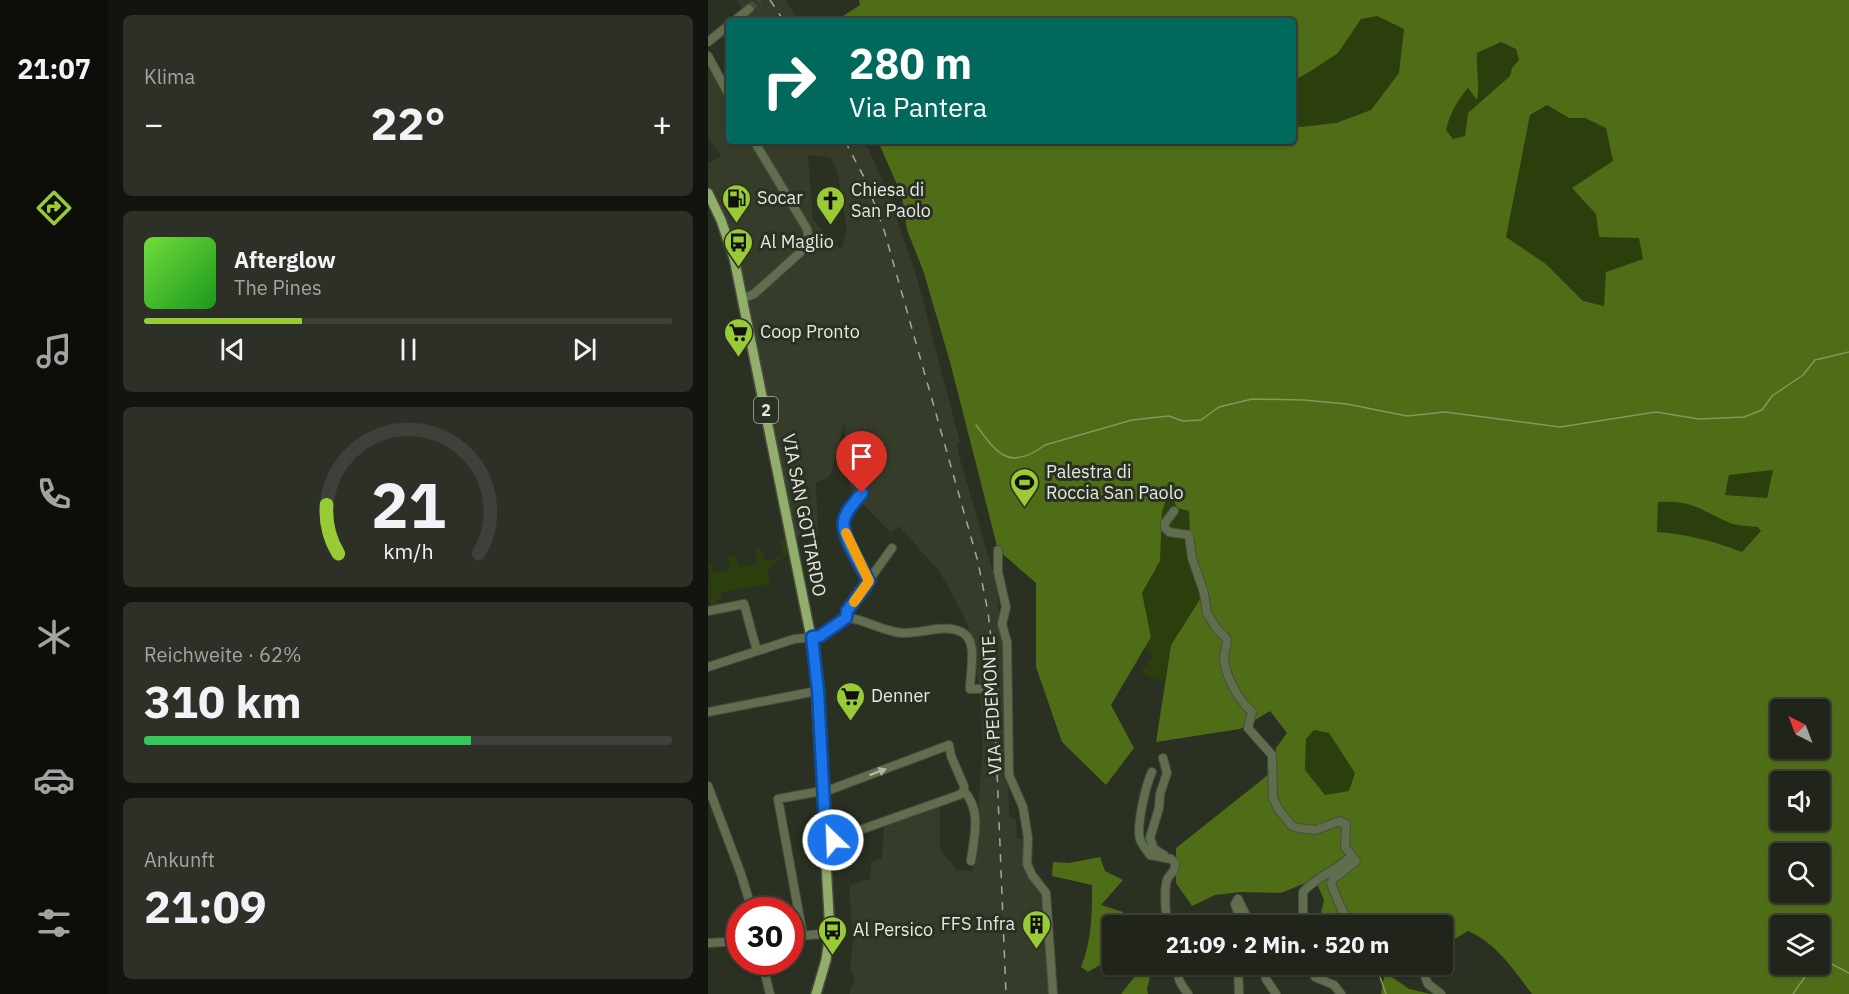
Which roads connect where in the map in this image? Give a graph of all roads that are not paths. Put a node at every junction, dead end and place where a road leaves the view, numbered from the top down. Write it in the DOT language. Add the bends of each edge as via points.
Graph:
graph roads {
  1 [pos="749,9"];
  2 [pos="738,18"];
  3 [pos="726,27"];
  4 [pos="708,42"];
  5 [pos="708,56"];
  6 [pos="726,89"];
  7 [pos="756,144"];
  8 [pos="708,193"];
  9 [pos="711,206"];
  10 [pos="742,299"];
  11 [pos="862,493"];
  12 [pos="1174,511"];
  13 [pos="892,548"];
  14 [pos="998,550"];
  15 [pos="869,581"];
  16 [pos="708,611"];
  17 [pos="846,618"];
  18 [pos="812,637"];
  19 [pos="757,651"];
  20 [pos="708,667"];
  21 [pos="979,689"];
  22 [pos="818,691"];
  23 [pos="708,712"];
  24 [pos="1163,758"];
  25 [pos="1152,772"];
  26 [pos="708,786"];
  27 [pos="823,791"];
  28 [pos="964,791"];
  29 [pos="826,842"];
  30 [pos="1351,856"];
  31 [pos="971,861"];
  32 [pos="1174,861"];
  33 [pos="748,897"];
  34 [pos="796,897"];
  35 [pos="1166,915"];
  36 [pos="1239,915"];
  37 [pos="1246,915"];
  38 [pos="1303,915"];
  39 [pos="1344,915"];
  40 [pos="830,933"];
  41 [pos="804,936"];
  42 [pos="726,942"];
  43 [pos="708,943"];
  44 [pos="765,975"];
  45 [pos="1178,975"];
  46 [pos="1238,975"];
  47 [pos="1265,975"];
  48 [pos="1315,975"];
  49 [pos="1424,975"];
  50 [pos="770,994"];
  51 [pos="816,994"];
  52 [pos="1053,994"];
  53 [pos="1188,994"];
  54 [pos="1239,994"];
  55 [pos="1276,994"];
  56 [pos="1341,994"];
  57 [pos="1441,994"];
  1 -- 2 [label="street"];
  3 -- 4 [label="street"];
  5 -- 6 [label="street"];
  7 -- 10 [label="street" via="809,237 802,252 754,294"];
  8 -- 9 [label="main road, VIA SAN GOTTARDO / 2"];
  9 -- 10 [label="main road, VIA SAN GOTTARDO / 2" via="730,244"];
  10 -- 18 [label="main road, VIA SAN GOTTARDO / 2"];
  11 -- 15 [label="street" via="843,525"];
  12 -- 30 [label="street" via="1165,528 1189,535 1207,613 1227,639 1225,664 1241,701 1252,712 1249,730 1272,755 1274,802 1296,828 1315,830 1336,821 1344,822 1345,847"];
  13 -- 15 [label="street"];
  14 -- 52 [label="street, VIA PEDEMONTE" via="998,572 1006,607 1002,624 1007,642 1008,775 1023,807 1027,864 1046,893"];
  15 -- 17 [label="street"];
  16 -- 19 [label="street" via="744,604"];
  17 -- 18 [label="street" via="820,636"];
  17 -- 21 [label="street" via="898,632 942,629 965,634 972,647 970,689"];
  18 -- 19 [label="street"];
  18 -- 22 [label="main road, VIA SAN GOTTARDO / 2"];
  19 -- 20 [label="street"];
  22 -- 23 [label="street"];
  22 -- 27 [label="main road, VIA SAN GOTTARDO / 2"];
  24 -- 32 [label="street" via="1167,773 1150,838 1158,853 1171,856"];
  25 -- 32 [label="street" via="1144,795 1140,839 1150,855"];
  26 -- 33 [label="street"];
  27 -- 28 [label="street, one-way" via="948,745"];
  27 -- 29 [label="main road, VIA SAN GOTTARDO / 2"];
  27 -- 34 [label="street" via="778,799"];
  28 -- 29 [label="street"];
  28 -- 31 [label="street" via="975,810"];
  29 -- 40 [label="main road, VIA SAN GOTTARDO / 2"];
  30 -- 38 [label="street" via="1303,892"];
  30 -- 39 [label="street" via="1355,863 1331,884"];
  32 -- 35 [label="street" via="1175,870 1167,879"];
  36 -- 37 [label="street" via="1235,903 1238,899"];
  40 -- 41 [label="street"];
  40 -- 51 [label="main road, VIA SAN GOTTARDO / 2"];
  42 -- 43 [label="street"];
  44 -- 50 [label="street"];
  45 -- 53 [label="street"];
  46 -- 54 [label="street"];
  47 -- 55 [label="street"];
  48 -- 56 [label="street" via="1334,985"];
  49 -- 57 [label="street" via="1428,984"];
}
